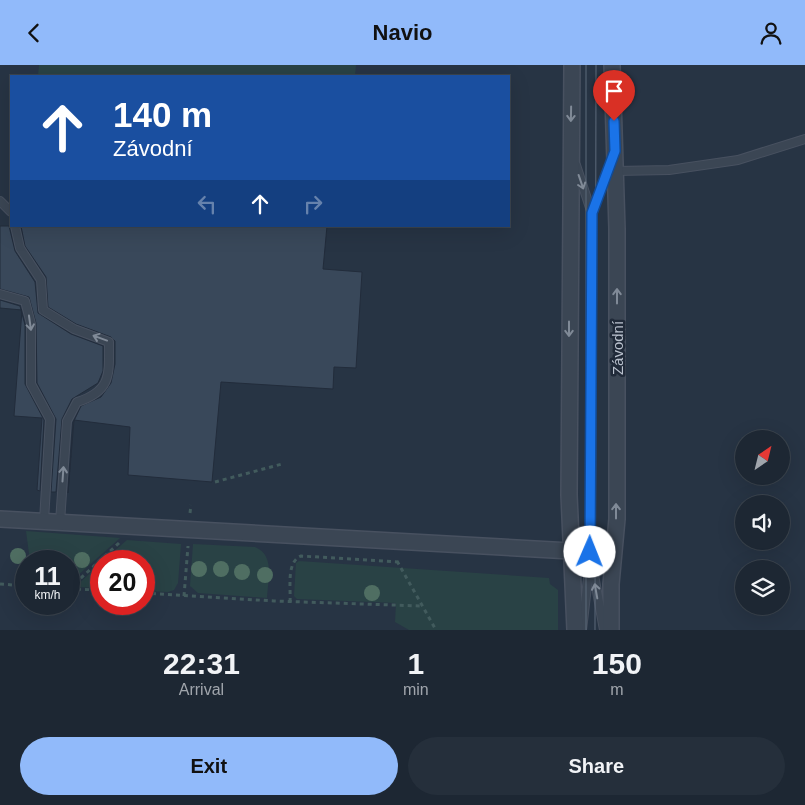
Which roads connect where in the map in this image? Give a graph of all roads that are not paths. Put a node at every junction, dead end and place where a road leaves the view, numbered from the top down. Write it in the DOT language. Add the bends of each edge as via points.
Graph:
graph roads {
  1 [pos="572,65"];
  2 [pos="612,65"];
  3 [pos="805,139"];
  4 [pos="571,150"];
  5 [pos="615,151"];
  6 [pos="616,171"];
  7 [pos="0,201"];
  8 [pos="10,212"];
  9 [pos="592,213"];
  10 [pos="15,227"];
  11 [pos="0,294"];
  12 [pos="0,519"];
  13 [pos="44,521"];
  14 [pos="60,522"];
  15 [pos="571,551"];
  16 [pos="590,552"];
  17 [pos="575,630"];
  18 [pos="582,630"];
  19 [pos="604,630"];
  20 [pos="611,630"];
  1 -- 4 [label="street, one-way"];
  2 -- 5 [label="street, Závodní"];
  3 -- 6 [label="lane" via="738,160 670,170"];
  4 -- 9 [label="lane, one-way"];
  4 -- 15 [label="street, one-way"];
  5 -- 6 [label="street, Závodní"];
  5 -- 9 [label="lane"];
  20 -- 6 [label="street, Závodní, one-way" via="617,511"];
  7 -- 8 [label="lane"];
  9 -- 16 [label="lane"];
  14 -- 10 [label="lane, one-way" via="67,421 77,402 95,396 109,377 110,342 74,329 43,310 41,280 20,248"];
  11 -- 13 [label="lane, one-way" via="25,301 31,324 32,384 50,419"];
  12 -- 13 [label="street"];
  13 -- 14 [label="street"];
  14 -- 15 [label="street"];
  15 -- 17 [label="street"];
  16 -- 18 [label="lane"];
  19 -- 16 [label="lane, one-way"];
}
